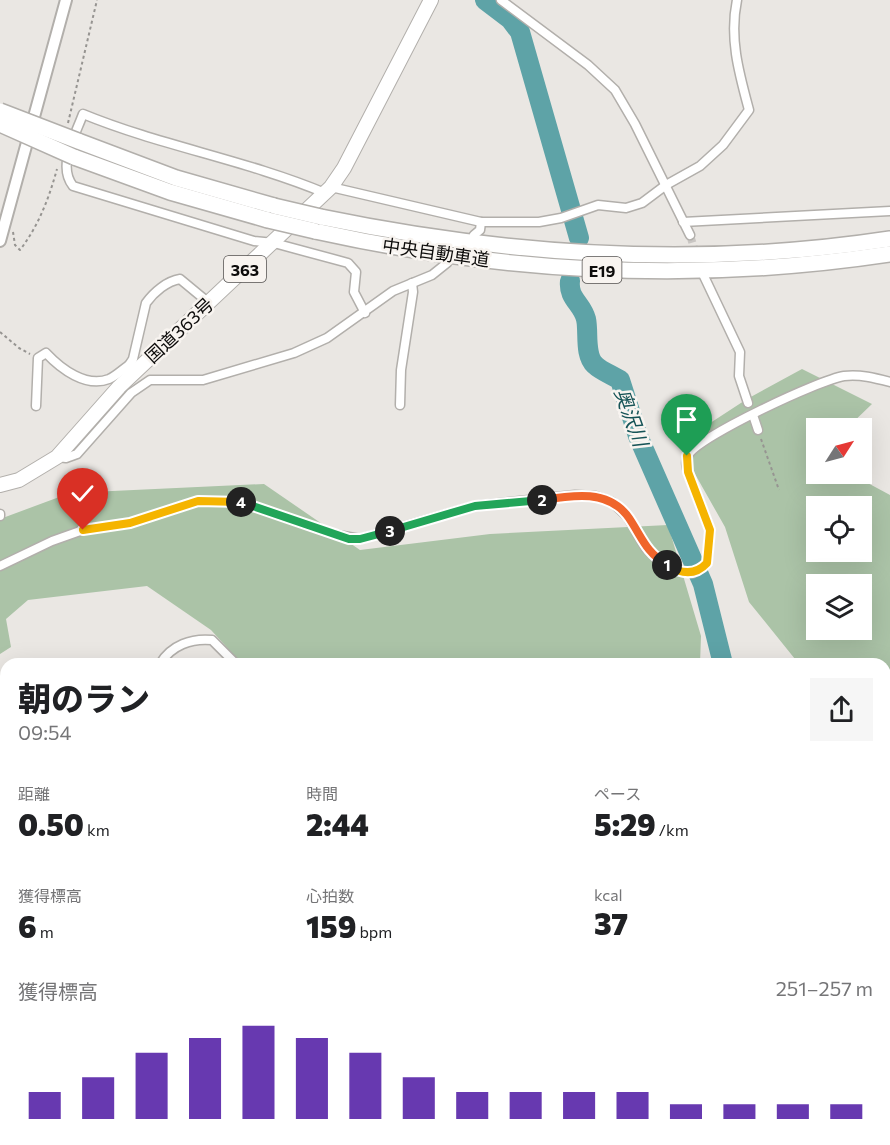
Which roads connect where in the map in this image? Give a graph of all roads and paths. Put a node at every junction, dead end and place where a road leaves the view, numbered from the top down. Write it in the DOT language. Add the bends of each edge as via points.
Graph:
graph roads {
  1 [pos="66,0"];
  2 [pos="431,0"];
  3 [pos="501,0"];
  4 [pos="737,0"];
  5 [pos="0,111"];
  6 [pos="0,124"];
  7 [pos="666,185"];
  8 [pos="328,190"];
  9 [pos="890,211"];
  10 [pos="271,213"];
  11 [pos="481,222"];
  12 [pos="683,222"];
  13 [pos="318,224"];
  14 [pos="474,235"];
  15 [pos="690,235"];
  16 [pos="890,239"];
  17 [pos="0,241"];
  18 [pos="274,243"];
  19 [pos="890,254"];
  20 [pos="447,263"];
  21 [pos="702,272"];
  22 [pos="412,283"];
  23 [pos="209,303"];
  24 [pos="365,313"];
  25 [pos="0,332"];
  26 [pos="38,358"];
  27 [pos="132,369"];
  28 [pos="890,382"];
  29 [pos="748,403"];
  30 [pos="400,405"];
  31 [pos="36,406"];
  32 [pos="753,415"];
  33 [pos="758,430"];
  34 [pos="57,457"];
  35 [pos="0,485"];
  36 [pos="779,490"];
  37 [pos="0,566"];
  38 [pos="166,658"];
  39 [pos="230,658"];
  1 -- 17 [label="street"];
  2 -- 8 [label="highway, 国道363号 / 363" via="344,168"];
  3 -- 7 [label="street" via="615,90"];
  4 -- 7 [label="street" via="733,34 749,110 715,154"];
  5 -- 10 [label="highway, 中央自動車道 / E19, bridge"];
  6 -- 10 [label="highway, 中央自動車道 / E19, bridge" via="74,157 170,192"];
  7 -- 11 [label="street" via="642,203 626,208 598,205 538,222"];
  7 -- 12 [label="street"];
  8 -- 11 [label="street"];
  8 -- 18 [label="highway, 国道363号 / 363"];
  8 -- 18 [label="street" via="82,114 65,165 66,177 73,186 254,241"];
  9 -- 12 [label="street"];
  10 -- 13 [label="highway, 中央自動車道 / E19, bridge"];
  11 -- 14 [label="street"];
  12 -- 15 [label="street"];
  13 -- 16 [label="highway, 中央自動車道 / E19" via="577,254 739,254"];
  13 -- 19 [label="highway, 中央自動車道 / E19" via="445,255 578,269 755,269"];
  18 -- 23 [label="highway, 国道363号 / 363"];
  18 -- 24 [label="street" via="348,263 356,272 354,292"];
  20 -- 22 [label="street"];
  21 -- 29 [label="street" via="740,352 739,376"];
  22 -- 24 [label="street" via="393,291"];
  22 -- 30 [label="street"];
  23 -- 27 [label="highway, 国道363号 / 363"];
  23 -- 27 [label="street" via="180,279 151,296 146,303"];
  24 -- 34 [label="street" via="327,338 294,353 203,380 150,380 131,393 77,454"];
  25 -- 26 [label="path"];
  26 -- 27 [label="street" via="46,353 58,366 93,381"];
  26 -- 31 [label="street"];
  27 -- 34 [label="highway, 国道363号 / 363"];
  28 -- 32 [label="street" via="856,376 839,378"];
  32 -- 33 [label="street"];
  32 -- 37 [label="street" via="699,445 687,456 688,472 710,530 707,563 693,573 676,570 656,558 628,517 612,502 575,495 475,506 360,539 332,534 242,502 198,501 130,523 83,530"];
  33 -- 36 [label="path"];
  34 -- 35 [label="highway, 国道363号 / 363" via="20,480"];
  38 -- 39 [label="street" via="197,638 212,640"];
}
